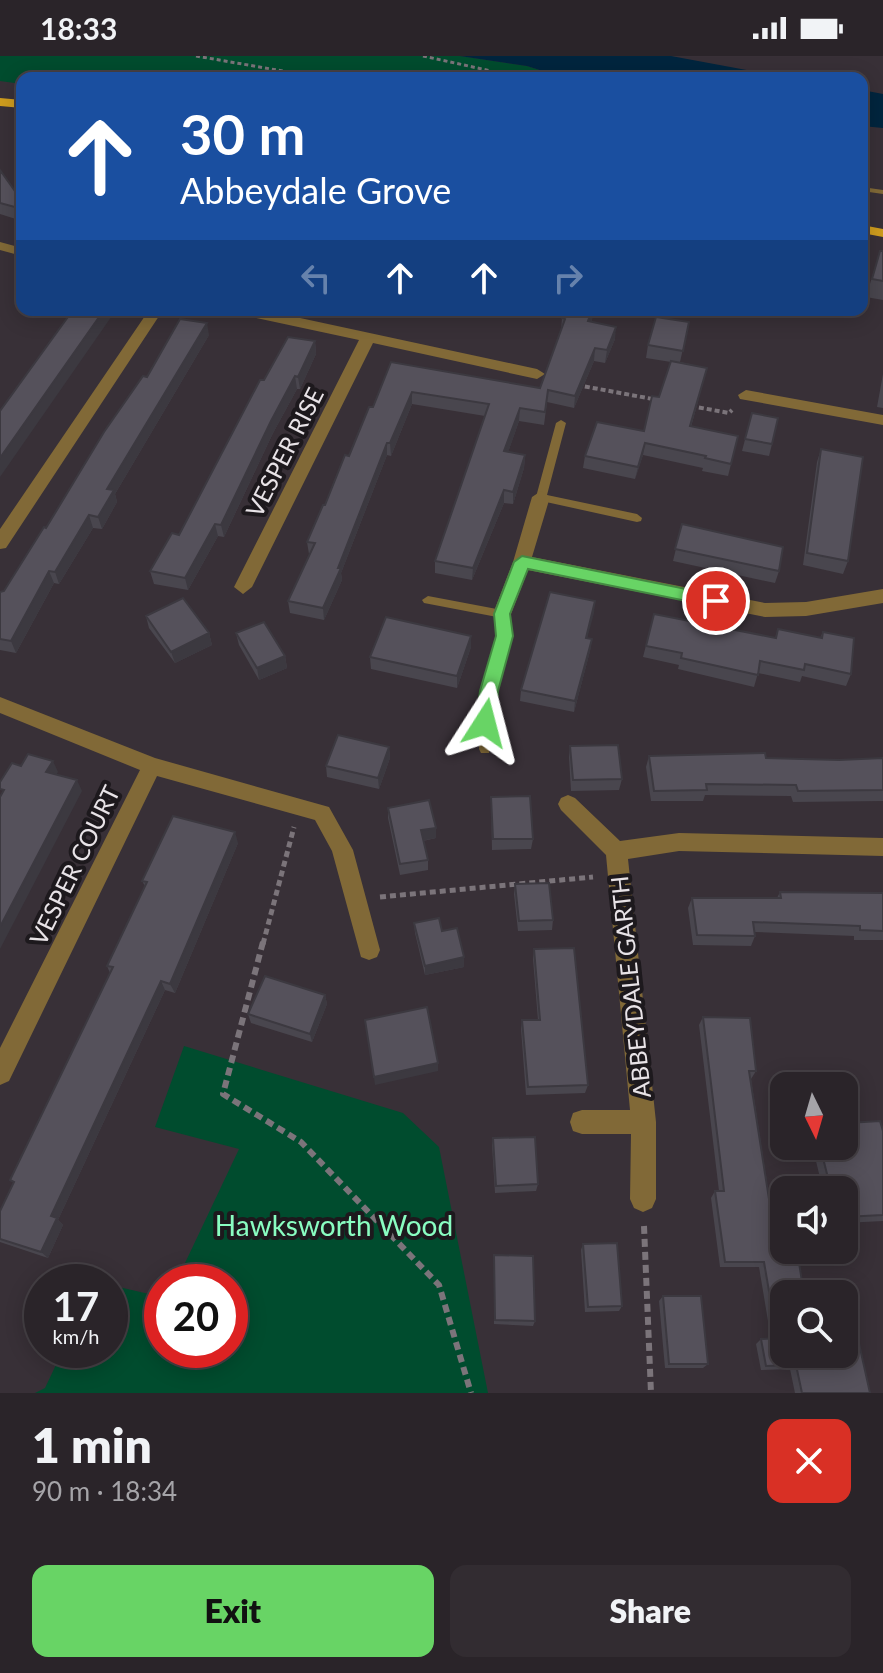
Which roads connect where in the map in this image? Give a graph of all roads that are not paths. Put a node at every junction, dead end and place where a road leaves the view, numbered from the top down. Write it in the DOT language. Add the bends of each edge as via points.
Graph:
graph roads {
  1 [pos="152,316"];
  2 [pos="267,316"];
  3 [pos="367,340"];
  4 [pos="537,374"];
  5 [pos="746,395"];
  6 [pos="883,420"];
  7 [pos="561,423"];
  8 [pos="541,497"];
  9 [pos="637,518"];
  10 [pos="0,543"];
  11 [pos="522,562"];
  12 [pos="243,587"];
  13 [pos="883,596"];
  14 [pos="428,600"];
  15 [pos="502,614"];
  16 [pos="0,705"];
  17 [pos="485,749"];
  18 [pos="152,766"];
  19 [pos="568,804"];
  20 [pos="883,847"];
  21 [pos="617,863"];
  22 [pos="369,950"];
  23 [pos="0,1073"];
  24 [pos="582,1122"];
  25 [pos="644,1122"];
  26 [pos="643,1199"];
  1 -- 10 [label="street"];
  2 -- 3 [label="street"];
  3 -- 4 [label="street"];
  3 -- 12 [label="street, VESPER RISE"];
  5 -- 6 [label="street"];
  7 -- 8 [label="lane"];
  8 -- 9 [label="lane"];
  8 -- 11 [label="street"];
  11 -- 13 [label="street" via="765,610"];
  11 -- 15 [label="street"];
  14 -- 15 [label="lane"];
  15 -- 17 [label="lane" via="505,636 489,691"];
  16 -- 18 [label="street"];
  18 -- 22 [label="street" via="322,813 342,850"];
  18 -- 23 [label="street, VESPER COURT"];
  19 -- 21 [label="street, ABBEYDALE GARTH"];
  20 -- 21 [label="street, ABBEYDALE GARTH" via="679,842"];
  21 -- 25 [label="street, ABBEYDALE GARTH"];
  24 -- 25 [label="street, ABBEYDALE GARTH"];
  25 -- 26 [label="street, ABBEYDALE GARTH"];
}
